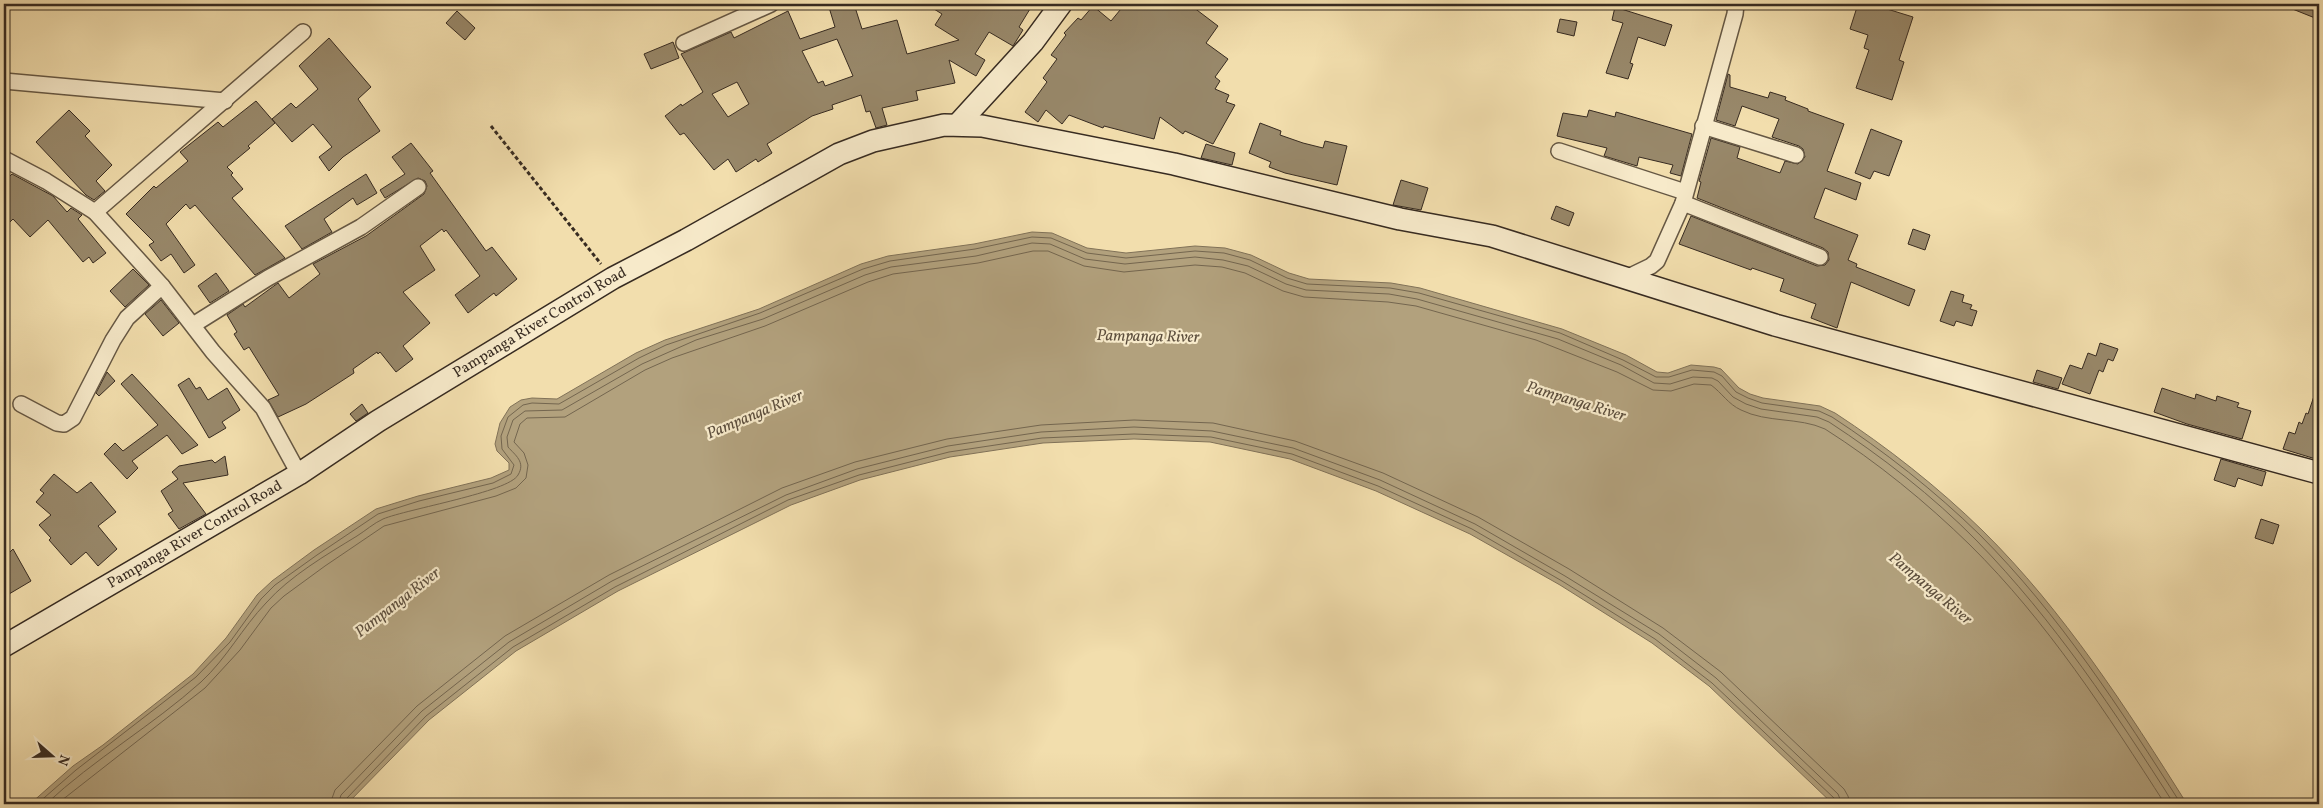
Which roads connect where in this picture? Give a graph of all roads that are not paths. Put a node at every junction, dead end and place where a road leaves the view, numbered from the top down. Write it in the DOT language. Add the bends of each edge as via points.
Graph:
graph roads {
  1 [pos="771,4"];
  2 [pos="1061,4"];
  3 [pos="1736,4"];
  4 [pos="303,32"];
  5 [pos="684,43"];
  6 [pos="4,81"];
  7 [pos="225,101"];
  8 [pos="958,124"];
  9 [pos="1703,126"];
  10 [pos="1559,151"];
  11 [pos="1796,155"];
  12 [pos="4,159"];
  13 [pos="418,187"];
  14 [pos="1684,198"];
  15 [pos="95,212"];
  16 [pos="1820,257"];
  17 [pos="1624,279"];
  18 [pos="162,286"];
  19 [pos="193,326"];
  20 [pos="21,404"];
  21 [pos="2319,473"];
  22 [pos="299,474"];
  23 [pos="4,646"];
  1 -- 5 [label="street"];
  2 -- 8 [label="main road" via="1033,42"];
  3 -- 9 [label="street"];
  4 -- 7 [label="street"];
  6 -- 7 [label="street"];
  7 -- 15 [label="street"];
  8 -- 17 [label="main road, Pampanga River Control Road" via="1174,164 1400,219 1492,236"];
  8 -- 22 [label="main road, Pampanga River Control Road" via="910,132 839,154 613,278 378,421"];
  9 -- 11 [label="street"];
  9 -- 14 [label="street"];
  10 -- 14 [label="street"];
  12 -- 15 [label="street"];
  13 -- 19 [label="street" via="361,227 268,278"];
  14 -- 16 [label="street"];
  14 -- 17 [label="street" via="1656,261"];
  15 -- 18 [label="street"];
  17 -- 21 [label="main road, Pampanga River Control Road" via="1775,326"];
  18 -- 19 [label="street"];
  18 -- 20 [label="street" via="127,318 73,418 64,424 57,423"];
  19 -- 22 [label="street" via="263,408"];
  22 -- 23 [label="main road, Pampanga River Control Road"];
}
